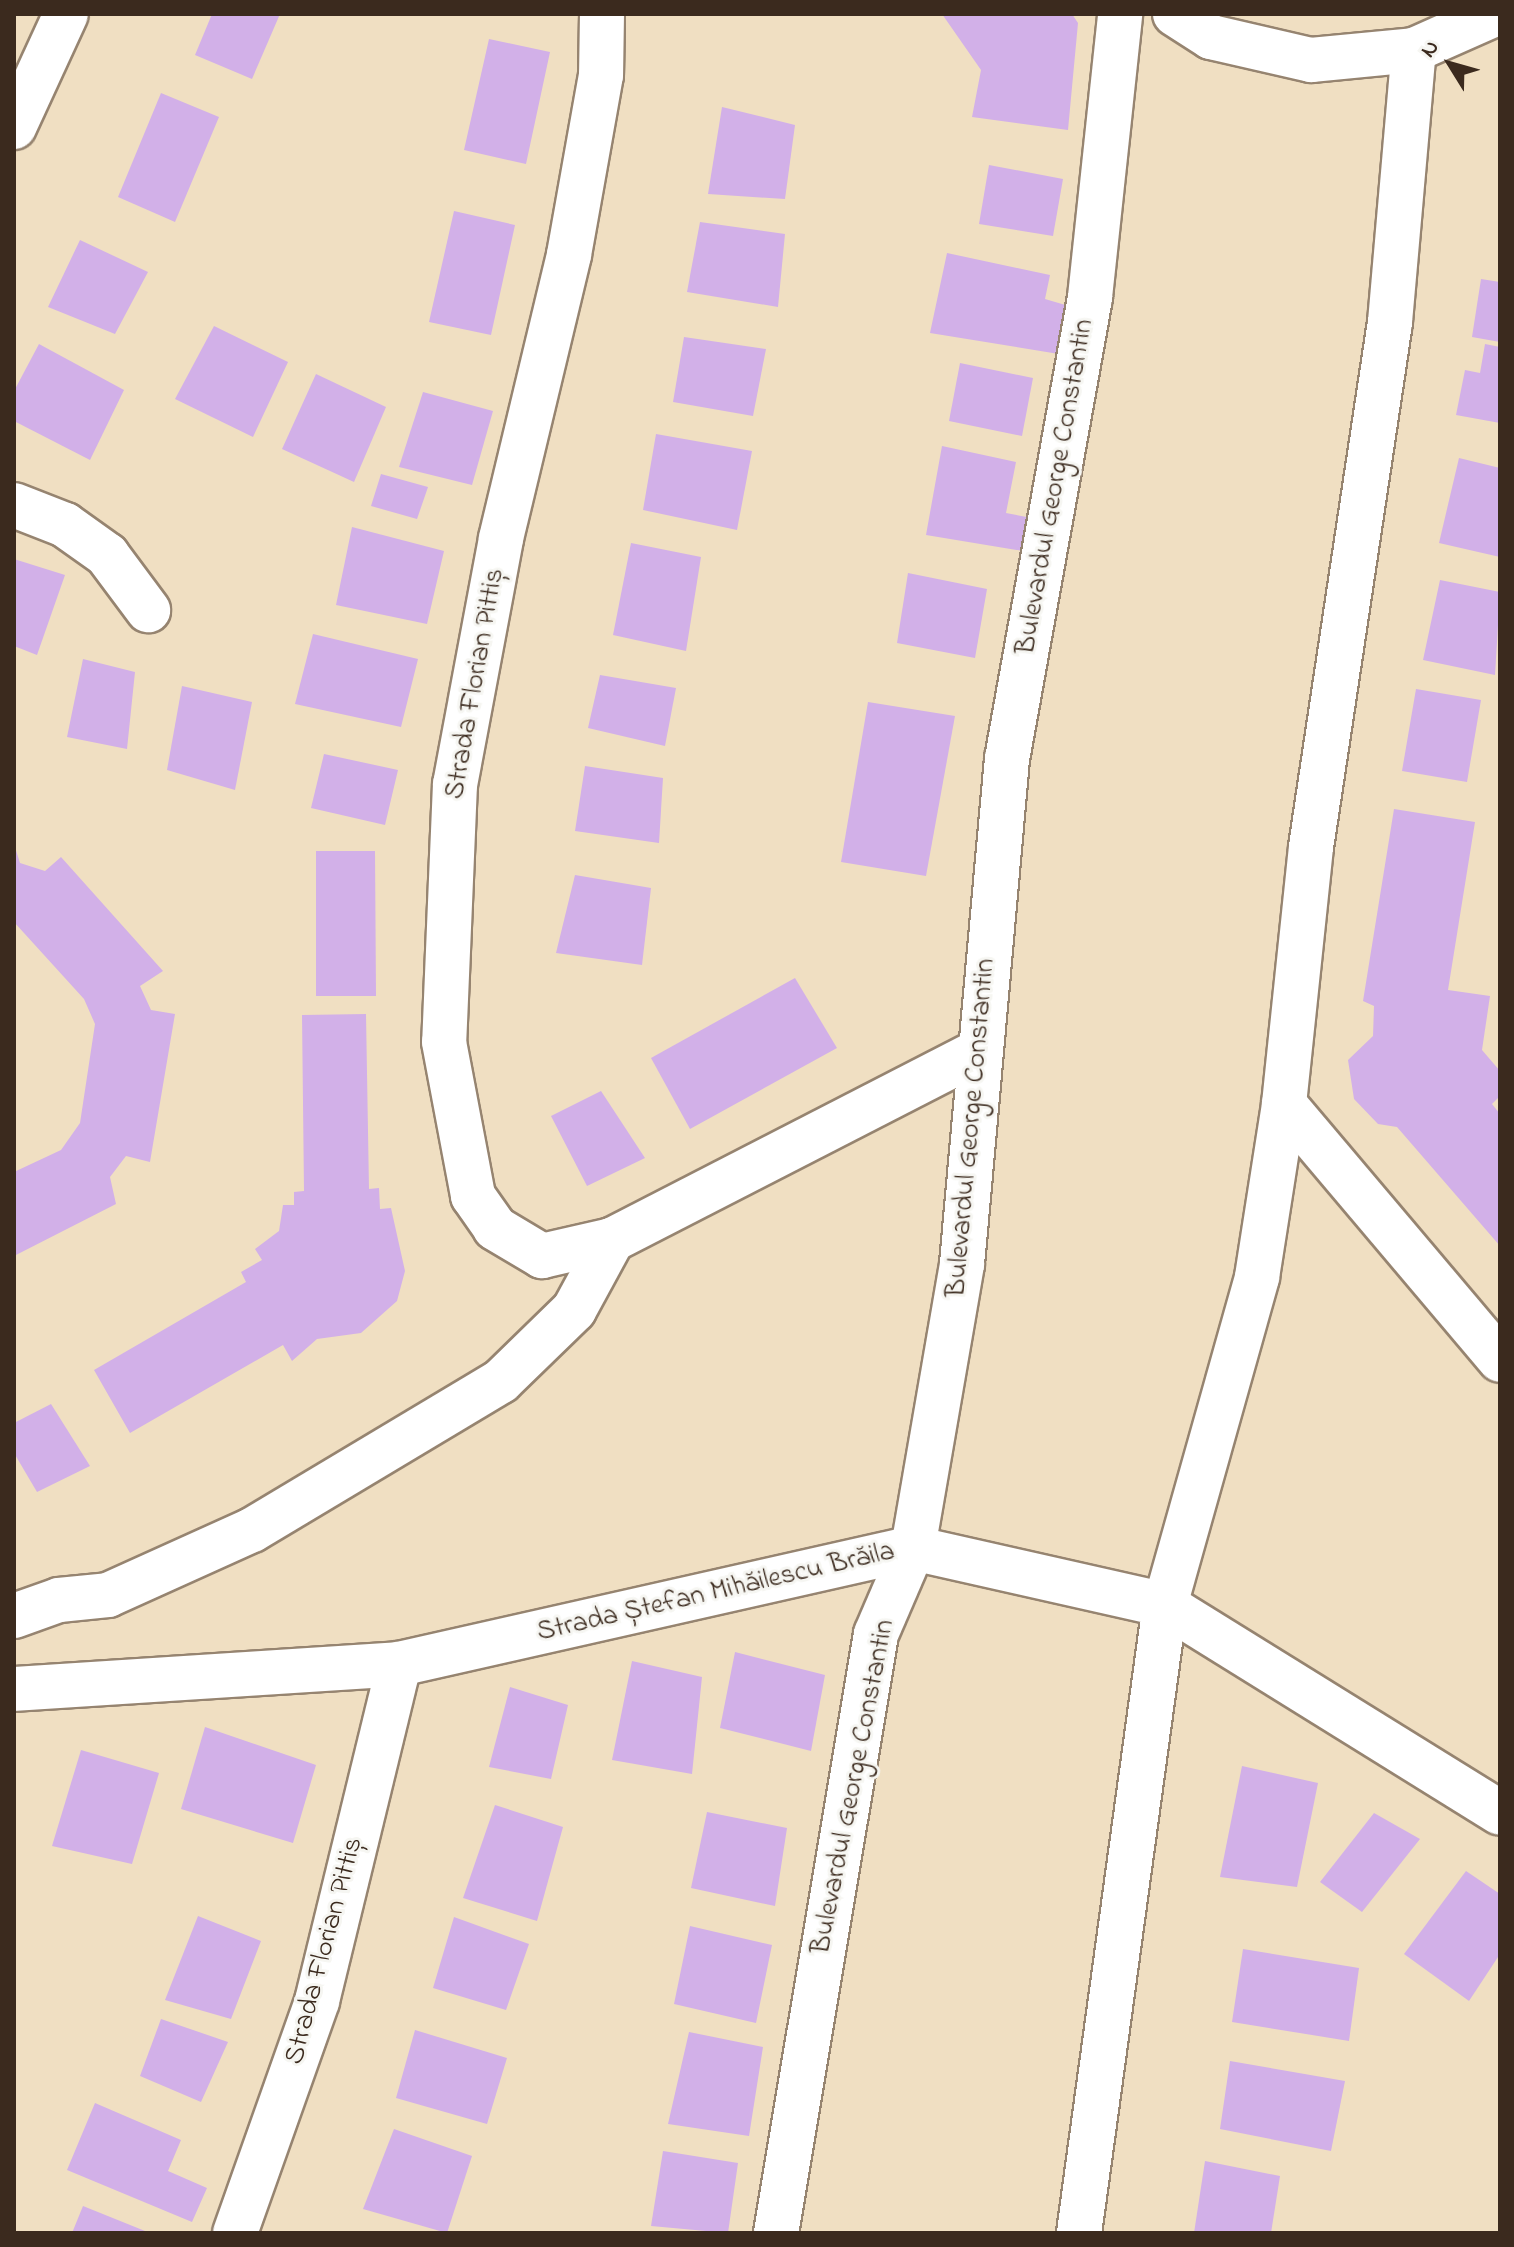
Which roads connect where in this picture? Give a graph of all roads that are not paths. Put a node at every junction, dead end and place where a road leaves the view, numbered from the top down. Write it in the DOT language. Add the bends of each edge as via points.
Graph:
graph roads {
  1 [pos="66,14"];
  2 [pos="602,14"];
  3 [pos="1120,14"];
  4 [pos="1175,14"];
  5 [pos="1495,14"];
  6 [pos="1414,50"];
  7 [pos="14,127"];
  8 [pos="14,505"];
  9 [pos="148,610"];
  10 [pos="979,1051"];
  11 [pos="1284,1104"];
  12 [pos="612,1240"];
  13 [pos="1500,1360"];
  14 [pos="913,1548"];
  15 [pos="1165,1605"];
  16 [pos="14,1616"];
  17 [pos="399,1664"];
  18 [pos="14,1689"];
  19 [pos="1500,1813"];
  20 [pos="235,2233"];
  21 [pos="776,2233"];
  22 [pos="1079,2233"];
  1 -- 7 [label="street"];
  2 -- 12 [label="street, Strada Florian Pittiș" via="601,75 569,255 501,539 455,784 444,1042 473,1196 495,1228 542,1256"];
  3 -- 10 [label="street, Bulevardul George Constantin" via="1090,297 1007,759"];
  4 -- 6 [label="street" via="1211,37 1311,60"];
  5 -- 6 [label="street"];
  6 -- 11 [label="street" via="1390,322 1311,847"];
  8 -- 9 [label="street" via="65,525 107,555"];
  10 -- 12 [label="street, Strada Florian Pittiș"];
  10 -- 14 [label="street, Bulevardul George Constantin" via="962,1264"];
  11 -- 13 [label="street"];
  11 -- 15 [label="street" via="1257,1277"];
  12 -- 16 [label="street" via="574,1310 501,1381 180,1568"];
  14 -- 15 [label="street, Strada Ștefan Mihăilescu Brăila"];
  14 -- 17 [label="street, Strada Ștefan Mihăilescu Brăila"];
  14 -- 21 [label="street, Bulevardul George Constantin" via="876,1634"];
  15 -- 19 [label="street, Strada Ștefan Mihăilescu Brăila"];
  15 -- 22 [label="street"];
  17 -- 18 [label="street, Strada Ștefan Mihăilescu Brăila"];
  17 -- 20 [label="street, Strada Florian Pittiș" via="317,2001"];
}
